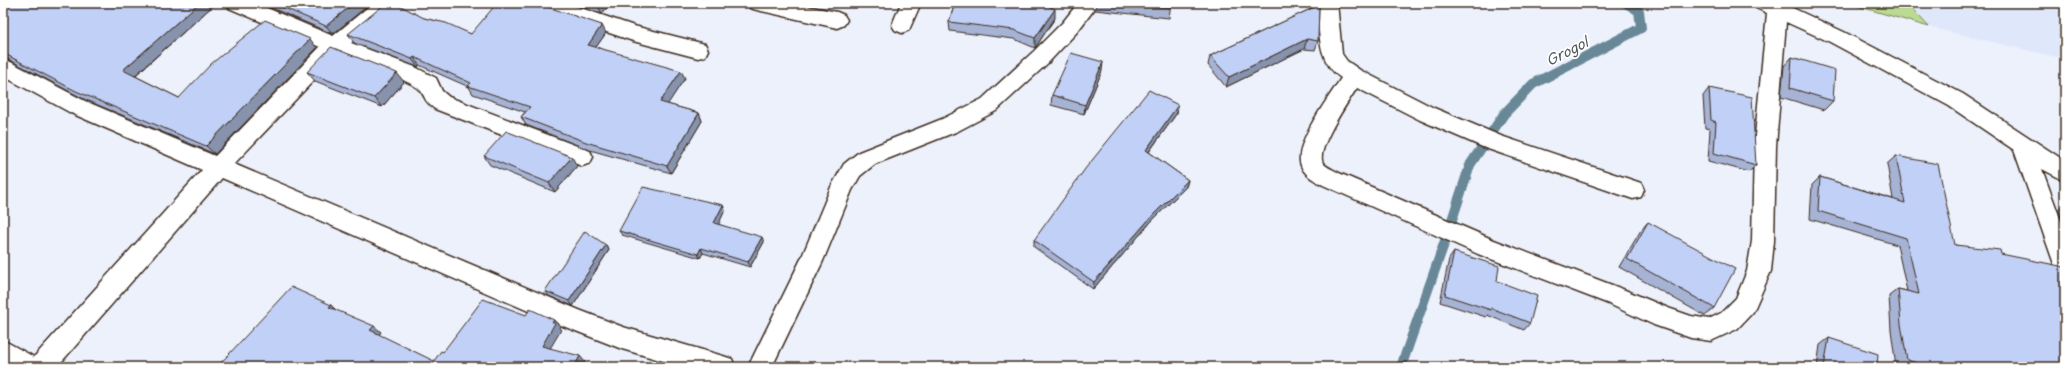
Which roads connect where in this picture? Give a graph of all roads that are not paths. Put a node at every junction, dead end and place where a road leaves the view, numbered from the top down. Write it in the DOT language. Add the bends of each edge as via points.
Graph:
graph roads {
  1 [pos="236,3"];
  2 [pos="387,3"];
  3 [pos="543,3"];
  4 [pos="756,3"];
  5 [pos="911,3"];
  6 [pos="1089,3"];
  7 [pos="1327,3"];
  8 [pos="1770,6"];
  9 [pos="837,20"];
  10 [pos="902,25"];
  11 [pos="335,45"];
  12 [pos="698,50"];
  13 [pos="3,66"];
  14 [pos="1353,76"];
  15 [pos="2023,144"];
  16 [pos="582,157"];
  17 [pos="218,167"];
  18 [pos="2065,172"];
  19 [pos="1633,190"];
  20 [pos="2065,264"];
  21 [pos="3,351"];
  22 [pos="28,367"];
  23 [pos="41,367"];
  24 [pos="723,367"];
  25 [pos="760,367"];
  1 -- 11 [label="street"];
  2 -- 11 [label="street"];
  3 -- 12 [label="street" via="633,33"];
  4 -- 9 [label="street"];
  5 -- 10 [label="street"];
  6 -- 25 [label="street" via="1042,57 988,105 950,124 867,158 852,170 842,186 812,261"];
  7 -- 14 [label="street" via="1332,55 1340,67"];
  8 -- 14 [label="street" via="1760,271 1745,305 1729,321 1711,330 1691,327 1662,317 1486,247 1380,202 1316,170 1311,162 1313,143"];
  8 -- 15 [label="street" via="1851,44 1956,100"];
  11 -- 16 [label="street" via="408,73 429,84 433,96 442,103"];
  11 -- 17 [label="street"];
  13 -- 17 [label="street" via="78,107"];
  14 -- 19 [label="street" via="1427,114 1493,142"];
  15 -- 18 [label="street"];
  15 -- 20 [label="street"];
  17 -- 23 [label="street"];
  17 -- 24 [label="street" via="571,318 622,338"];
  21 -- 22 [label="street"];
}
